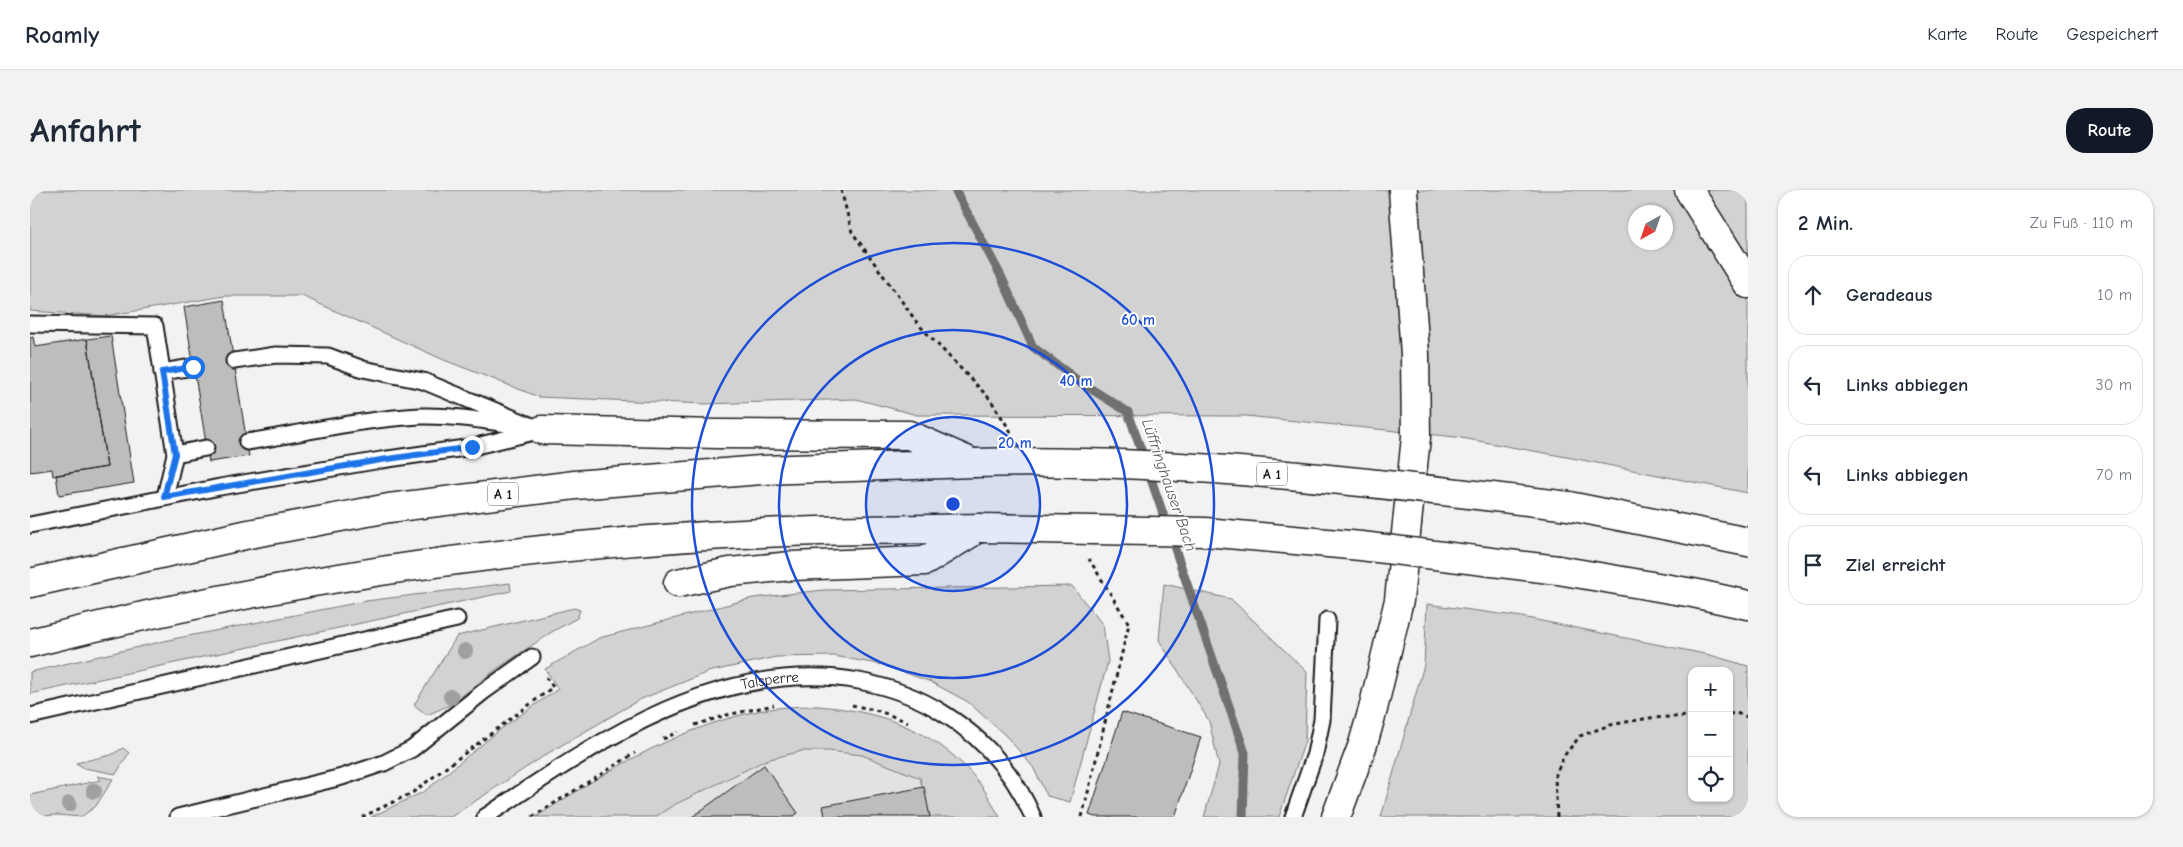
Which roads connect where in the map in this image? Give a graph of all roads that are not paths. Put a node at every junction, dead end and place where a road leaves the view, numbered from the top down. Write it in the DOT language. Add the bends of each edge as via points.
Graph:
graph roads {
  1 [pos="1403,190"];
  2 [pos="1689,190"];
  3 [pos="1748,284"];
  4 [pos="30,324"];
  5 [pos="234,361"];
  6 [pos="193,367"];
  7 [pos="162,372"];
  8 [pos="542,430"];
  9 [pos="247,442"];
  10 [pos="206,448"];
  11 [pos="175,454"];
  12 [pos="974,463"];
  13 [pos="164,497"];
  14 [pos="30,512"];
  15 [pos="50,520"];
  16 [pos="30,525"];
  17 [pos="979,528"];
  18 [pos="1748,542"];
  19 [pos="30,583"];
  20 [pos="678,583"];
  21 [pos="1748,605"];
  22 [pos="457,619"];
  23 [pos="1327,620"];
  24 [pos="30,643"];
  25 [pos="532,657"];
  26 [pos="30,716"];
  27 [pos="178,817"];
  28 [pos="484,817"];
  29 [pos="1033,817"];
  30 [pos="1293,817"];
  31 [pos="1336,817"];
  1 -- 31 [label="main road" via="1415,354 1416,437 1399,600 1373,709"];
  2 -- 3 [label="main road"];
  4 -- 7 [label="lane" via="155,326"];
  5 -- 8 [label="lane" via="276,355 328,356 363,369 424,381"];
  6 -- 7 [label="lane"];
  7 -- 11 [label="lane"];
  8 -- 9 [label="lane" via="421,416 376,420"];
  8 -- 12 [label="main road" via="909,435"];
  8 -- 13 [label="lane" via="472,447"];
  10 -- 11 [label="lane"];
  11 -- 13 [label="lane"];
  12 -- 18 [label="main road, A 1, bridge" via="1054,461 1366,482 1569,506"];
  12 -- 19 [label="main road, A 1" via="761,470 575,485 389,508 249,534"];
  13 -- 15 [label="lane"];
  14 -- 15 [label="lane"];
  15 -- 16 [label="lane"];
  17 -- 20 [label="main road" via="925,560 783,567 730,572"];
  17 -- 21 [label="main road, bridge" via="1205,532 1361,546 1558,570"];
  17 -- 24 [label="main road" via="762,532 586,545 400,567 267,589"];
  22 -- 26 [label="lane"];
  23 -- 30 [label="lane" via="1322,720 1315,754"];
  25 -- 27 [label="lane" via="412,749 384,763 342,777"];
  28 -- 29 [label="lane, Talsperre" via="602,741 681,703 753,682 832,677 875,684 920,699 963,725 998,760 1027,802"];
}
